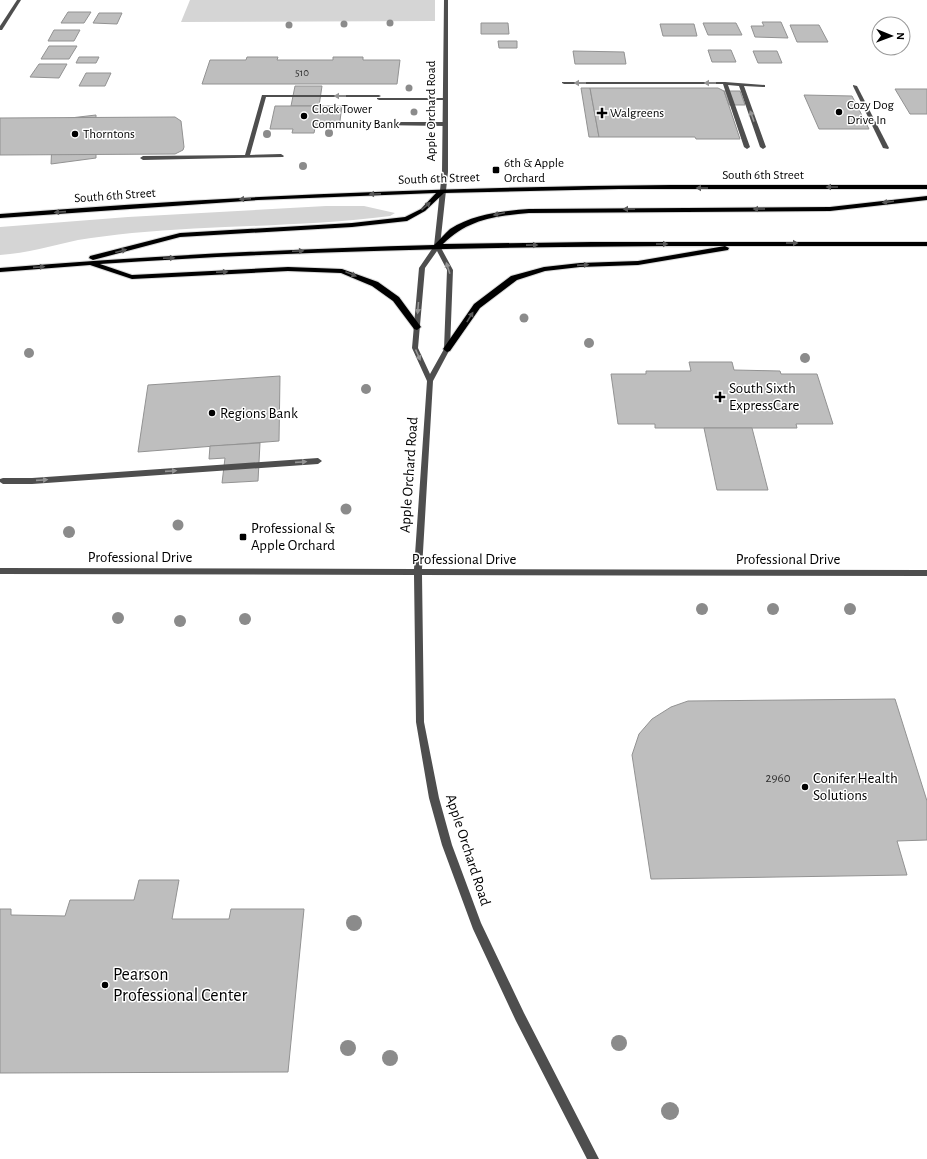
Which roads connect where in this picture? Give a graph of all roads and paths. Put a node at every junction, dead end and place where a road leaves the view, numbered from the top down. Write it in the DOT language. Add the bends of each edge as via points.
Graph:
graph roads {
  1 [pos="19,0"];
  2 [pos="446,0"];
  3 [pos="0,29"];
  4 [pos="564,83"];
  5 [pos="725,84"];
  6 [pos="741,84"];
  7 [pos="763,86"];
  8 [pos="855,86"];
  9 [pos="445,99"];
  10 [pos="376,123"];
  11 [pos="445,124"];
  12 [pos="747,147"];
  13 [pos="763,147"];
  14 [pos="886,148"];
  15 [pos="281,156"];
  16 [pos="247,157"];
  17 [pos="143,158"];
  18 [pos="927,187"];
  19 [pos="442,191"];
  20 [pos="927,198"];
  21 [pos="0,216"];
  22 [pos="756,243"];
  23 [pos="927,245"];
  24 [pos="437,246"];
  25 [pos="87,263"];
  26 [pos="70,264"];
  27 [pos="0,270"];
  28 [pos="417,327"];
  29 [pos="447,348"];
  30 [pos="430,381"];
  31 [pos="318,461"];
  32 [pos="3,481"];
  33 [pos="0,571"];
  34 [pos="418,573"];
  35 [pos="927,573"];
  36 [pos="593,1159"];
  1 -- 3 [label="street"];
  2 -- 9 [label="street, Apple Orchard Road"];
  5 -- 4 [label="street, one-way"];
  5 -- 6 [label="street"];
  5 -- 12 [label="street"];
  6 -- 7 [label="street"];
  13 -- 6 [label="street, one-way"];
  8 -- 14 [label="street"];
  9 -- 11 [label="street, Apple Orchard Road"];
  9 -- 16 [label="street, one-way" via="264,96"];
  10 -- 11 [label="street"];
  11 -- 19 [label="street, Apple Orchard Road" via="445,172"];
  15 -- 16 [label="street"];
  16 -- 17 [label="street"];
  18 -- 19 [label="main road, South 6th Street, one-way"];
  19 -- 21 [label="main road, South 6th Street, one-way" via="263,198"];
  19 -- 24 [label="street, Apple Orchard Road"];
  26 -- 19 [label="main road, one-way" via="180,235 352,225 407,219 423,210"];
  20 -- 24 [label="main road, one-way" via="830,209 530,210 506,213 466,224 453,231"];
  22 -- 23 [label="main road, one-way"];
  24 -- 22 [label="main road, one-way"];
  29 -- 22 [label="main road, one-way" via="477,306 514,278 544,269 638,263"];
  25 -- 24 [label="main road, one-way" via="308,250"];
  24 -- 28 [label="street, Apple Orchard Road, one-way" via="422,268"];
  29 -- 24 [label="street, Apple Orchard Road, one-way" via="450,270"];
  25 -- 26 [label="main road"];
  25 -- 28 [label="main road, one-way" via="132,276 288,269 342,271 375,284 396,299"];
  27 -- 26 [label="main road, one-way"];
  28 -- 30 [label="street, Apple Orchard Road, one-way" via="415,348"];
  29 -- 30 [label="street, Apple Orchard Road"];
  30 -- 34 [label="street, Apple Orchard Road"];
  32 -- 31 [label="street, one-way"];
  33 -- 34 [label="street, Professional Drive"];
  34 -- 35 [label="street, Professional Drive"];
  34 -- 36 [label="street, Apple Orchard Road" via="420,722 434,798 447,845 477,925 520,1017"];
}
